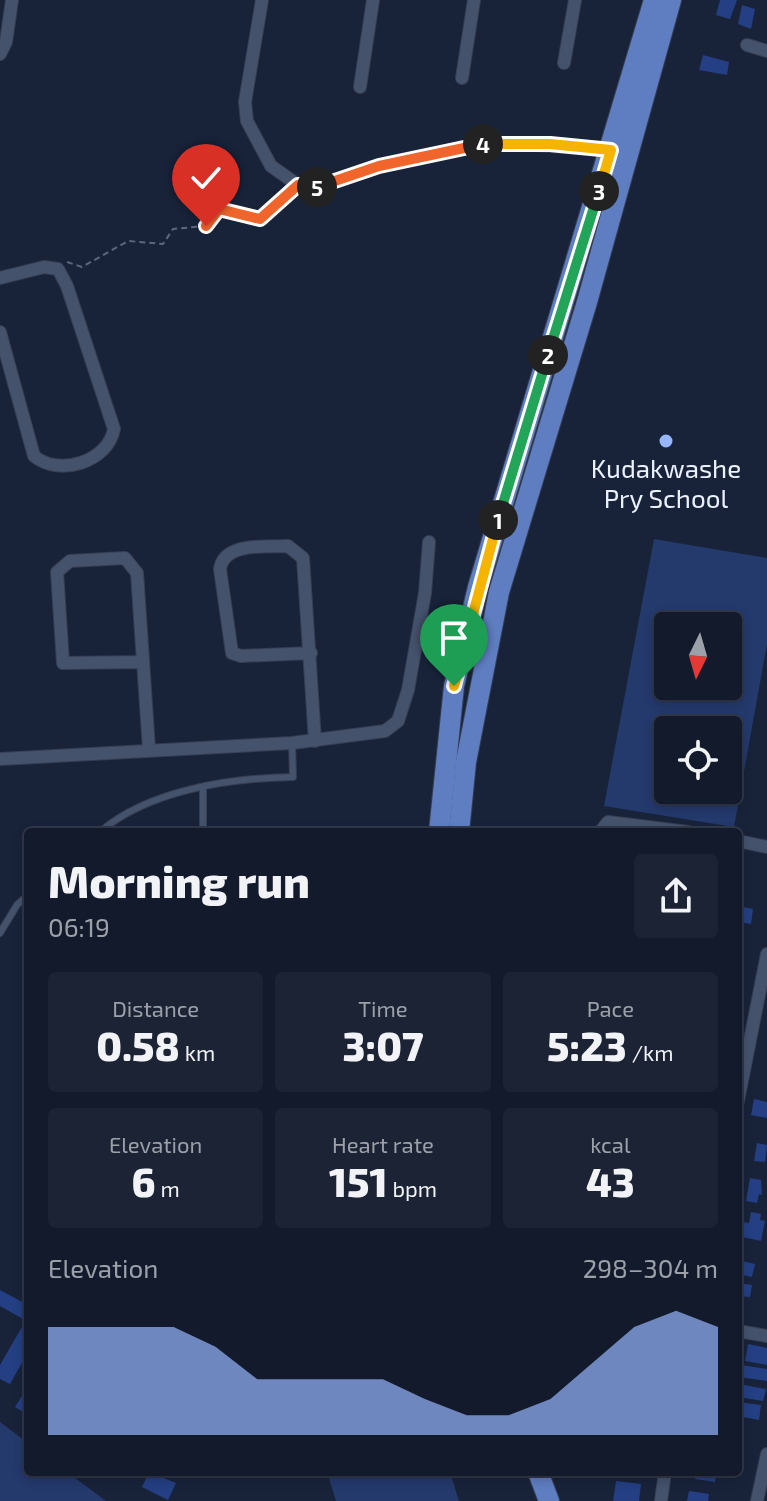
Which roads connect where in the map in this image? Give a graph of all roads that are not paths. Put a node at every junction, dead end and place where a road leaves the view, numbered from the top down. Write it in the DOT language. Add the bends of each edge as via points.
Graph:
graph roads {
  1 [pos="12,0"];
  2 [pos="262,0"];
  3 [pos="373,0"];
  4 [pos="474,0"];
  5 [pos="575,0"];
  6 [pos="654,0"];
  7 [pos="671,0"];
  8 [pos="747,45"];
  9 [pos="767,51"];
  10 [pos="0,54"];
  11 [pos="564,63"];
  12 [pos="462,78"];
  13 [pos="360,87"];
  14 [pos="620,153"];
  15 [pos="0,278"];
  16 [pos="0,332"];
  17 [pos="429,542"];
  18 [pos="311,653"];
  19 [pos="142,662"];
  20 [pos="315,741"];
  21 [pos="292,743"];
  22 [pos="149,749"];
  23 [pos="0,759"];
  24 [pos="203,787"];
  25 [pos="105,828"];
  26 [pos="203,828"];
  27 [pos="439,828"];
  28 [pos="459,828"];
  29 [pos="603,828"];
  30 [pos="660,828"];
  31 [pos="742,842"];
  32 [pos="767,847"];
  33 [pos="24,899"];
  34 [pos="0,933"];
  35 [pos="767,954"];
  36 [pos="752,1033"];
  37 [pos="767,1036"];
  38 [pos="742,1082"];
  39 [pos="742,1332"];
  40 [pos="767,1336"];
  41 [pos="767,1454"];
  42 [pos="540,1476"];
  43 [pos="664,1476"];
  44 [pos="549,1501"];
  45 [pos="661,1501"];
  46 [pos="757,1501"];
  1 -- 10 [label="street"];
  2 -- 14 [label="street" via="245,102 247,121 271,166 298,185 321,187 379,166 489,142"];
  3 -- 13 [label="street"];
  4 -- 12 [label="street"];
  5 -- 11 [label="street"];
  6 -- 14 [label="main road"];
  7 -- 14 [label="main road"];
  8 -- 9 [label="street"];
  14 -- 27 [label="main road" via="478,587 454,686"];
  14 -- 28 [label="main road" via="499,592 466,762"];
  15 -- 16 [label="street" via="44,267 58,269 114,429 109,447 98,456 57,468 34,456"];
  17 -- 20 [label="street" via="425,593 398,721 372,735"];
  18 -- 18 [label="street" via="303,558 296,550 288,546 228,553 221,559 232,653"];
  18 -- 20 [label="street"];
  19 -- 19 [label="street" via="133,564 125,558 62,566 57,572 63,663"];
  19 -- 22 [label="street"];
  20 -- 21 [label="street"];
  21 -- 22 [label="street"];
  21 -- 24 [label="lane" via="293,777 243,778"];
  22 -- 23 [label="street"];
  24 -- 25 [label="lane" via="121,814"];
  24 -- 26 [label="lane"];
  29 -- 30 [label="street" via="619,822"];
  31 -- 32 [label="street"];
  33 -- 34 [label="lane"];
  35 -- 36 [label="street"];
  36 -- 37 [label="street"];
  36 -- 38 [label="street"];
  39 -- 40 [label="street"];
  41 -- 46 [label="street"];
  42 -- 44 [label="main road"];
  43 -- 45 [label="street"];
}
